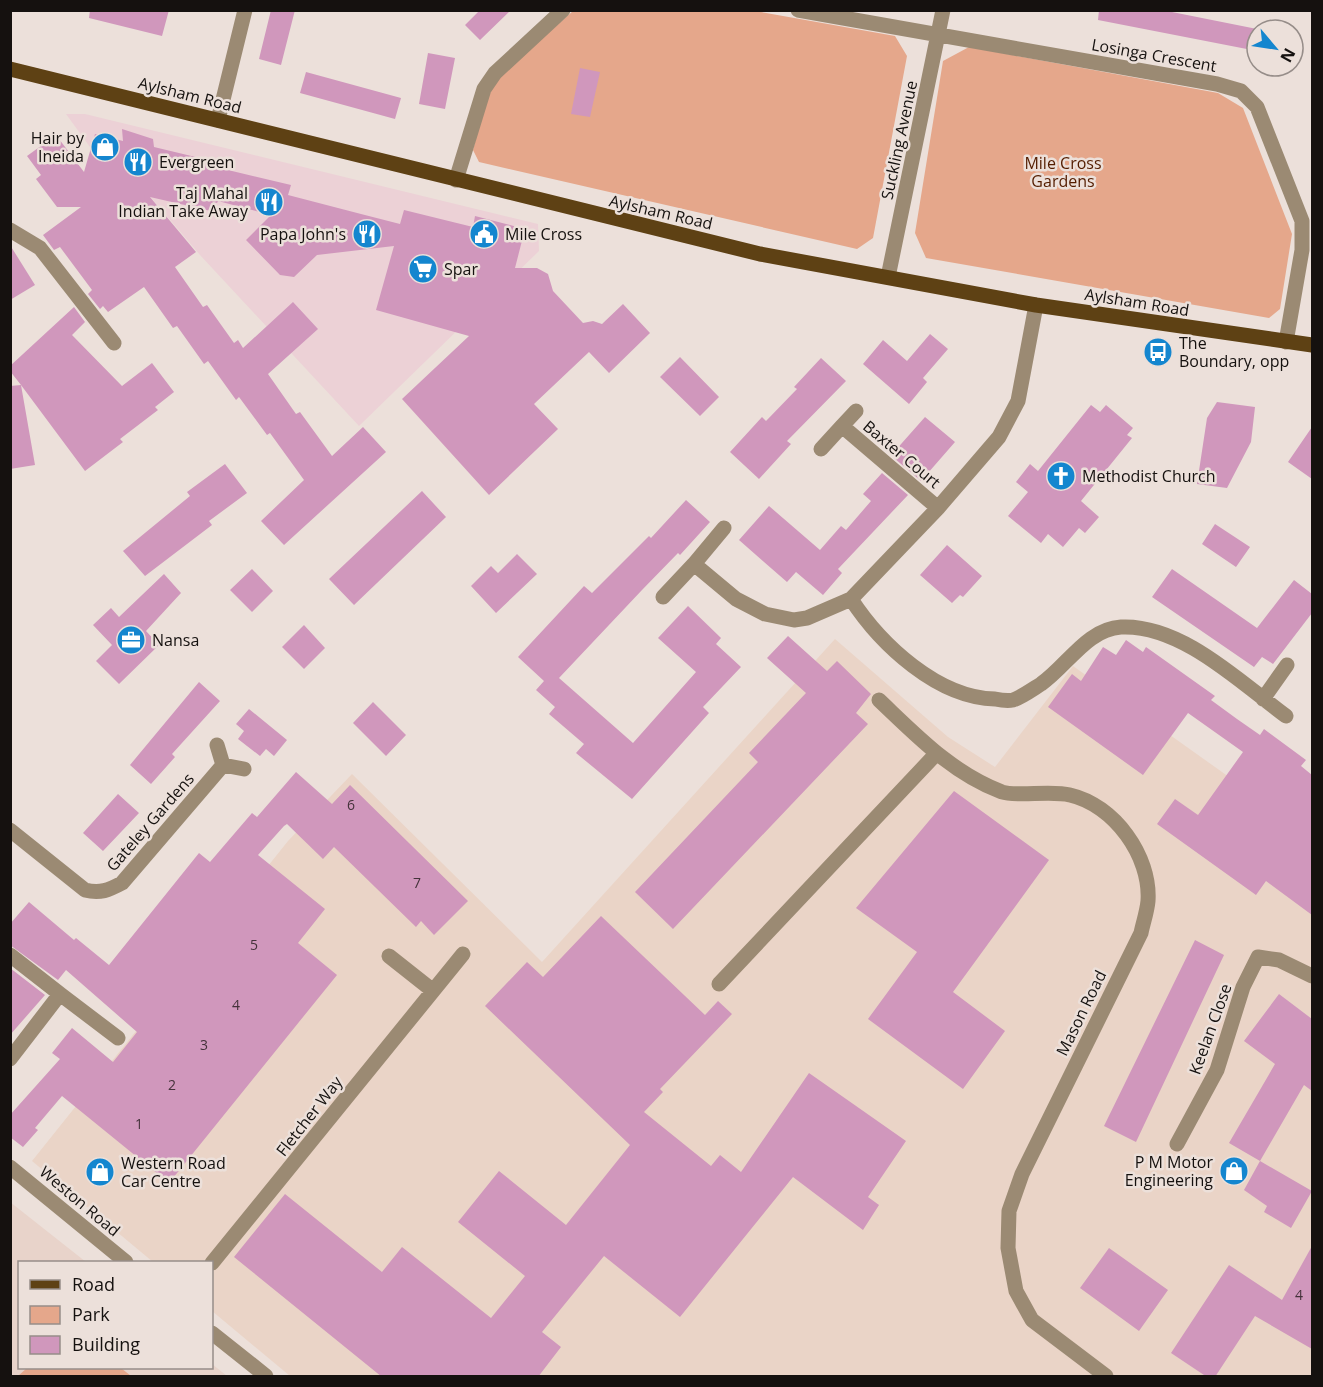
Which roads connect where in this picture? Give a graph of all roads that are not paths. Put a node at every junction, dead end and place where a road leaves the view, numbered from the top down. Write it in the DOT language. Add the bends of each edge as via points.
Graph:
graph roads {
  1 [pos="244,10"];
  2 [pos="563,10"];
  3 [pos="798,10"];
  4 [pos="943,10"];
  5 [pos="939,35"];
  6 [pos="10,69"];
  7 [pos="218,120"];
  8 [pos="456,180"];
  9 [pos="10,230"];
  10 [pos="888,277"];
  11 [pos="1036,305"];
  12 [pos="1286,342"];
  13 [pos="114,343"];
  14 [pos="1312,345"];
  15 [pos="856,411"];
  16 [pos="842,426"];
  17 [pos="821,450"];
  18 [pos="938,508"];
  19 [pos="724,528"];
  20 [pos="694,564"];
  21 [pos="663,597"];
  22 [pos="851,599"];
  23 [pos="1287,665"];
  24 [pos="1263,699"];
  25 [pos="879,700"];
  26 [pos="1286,716"];
  27 [pos="217,745"];
  28 [pos="936,754"];
  29 [pos="223,765"];
  30 [pos="244,769"];
  31 [pos="10,830"];
  32 [pos="463,954"];
  33 [pos="10,955"];
  34 [pos="389,956"];
  35 [pos="1312,976"];
  36 [pos="719,984"];
  37 [pos="432,990"];
  38 [pos="60,994"];
  39 [pos="118,1038"];
  40 [pos="10,1059"];
  41 [pos="1177,1144"];
  42 [pos="10,1167"];
  43 [pos="124,1261"];
  44 [pos="213,1262"];
  45 [pos="213,1334"];
  46 [pos="266,1377"];
  47 [pos="1106,1377"];
  1 -- 7 [label="street"];
  2 -- 8 [label="street" via="495,73 484,89"];
  3 -- 5 [label="street, Losinga Crescent"];
  4 -- 5 [label="street, Suckling Avenue"];
  5 -- 10 [label="street, Suckling Avenue"];
  5 -- 12 [label="street, Losinga Crescent" via="1241,91 1257,107 1302,221 1302,250"];
  6 -- 7 [label="main road, Aylsham Road"];
  7 -- 8 [label="main road, Aylsham Road"];
  8 -- 10 [label="main road, Aylsham Road" via="760,254"];
  9 -- 13 [label="street" via="40,248"];
  10 -- 11 [label="main road, Aylsham Road"];
  11 -- 12 [label="main road, Aylsham Road"];
  11 -- 18 [label="street, Baxter Court" via="1018,401 999,437"];
  12 -- 14 [label="main road, Aylsham Road"];
  15 -- 16 [label="street, Baxter Court"];
  16 -- 17 [label="street, Baxter Court"];
  16 -- 18 [label="street, Baxter Court"];
  18 -- 22 [label="street, Baxter Court"];
  19 -- 20 [label="street"];
  20 -- 21 [label="street"];
  20 -- 22 [label="street, Baxter Court" via="736,599 765,614 794,620 807,618"];
  22 -- 24 [label="street" via="889,647 946,688 978,699 1012,700 1042,683 1090,639 1119,627 1155,629 1183,640"];
  23 -- 24 [label="street"];
  24 -- 26 [label="street"];
  25 -- 28 [label="street, Mason Road"];
  27 -- 29 [label="street"];
  28 -- 36 [label="street"];
  28 -- 47 [label="street, Mason Road" via="973,779 1005,793 1071,795 1101,810 1126,832 1142,866 1148,900 1141,933 1027,1165 1009,1211 1008,1248 1016,1291 1032,1320"];
  29 -- 30 [label="street"];
  29 -- 31 [label="street, Gateley Gardens" via="122,883 109,890 85,890"];
  32 -- 37 [label="street, Fletcher Way"];
  33 -- 38 [label="street"];
  34 -- 37 [label="street"];
  35 -- 41 [label="street, Keelan Close" via="1279,960 1258,957 1217,1070"];
  37 -- 44 [label="street, Fletcher Way"];
  38 -- 39 [label="street"];
  38 -- 40 [label="street"];
  42 -- 43 [label="street, Weston Road"];
  45 -- 46 [label="street"];
}
